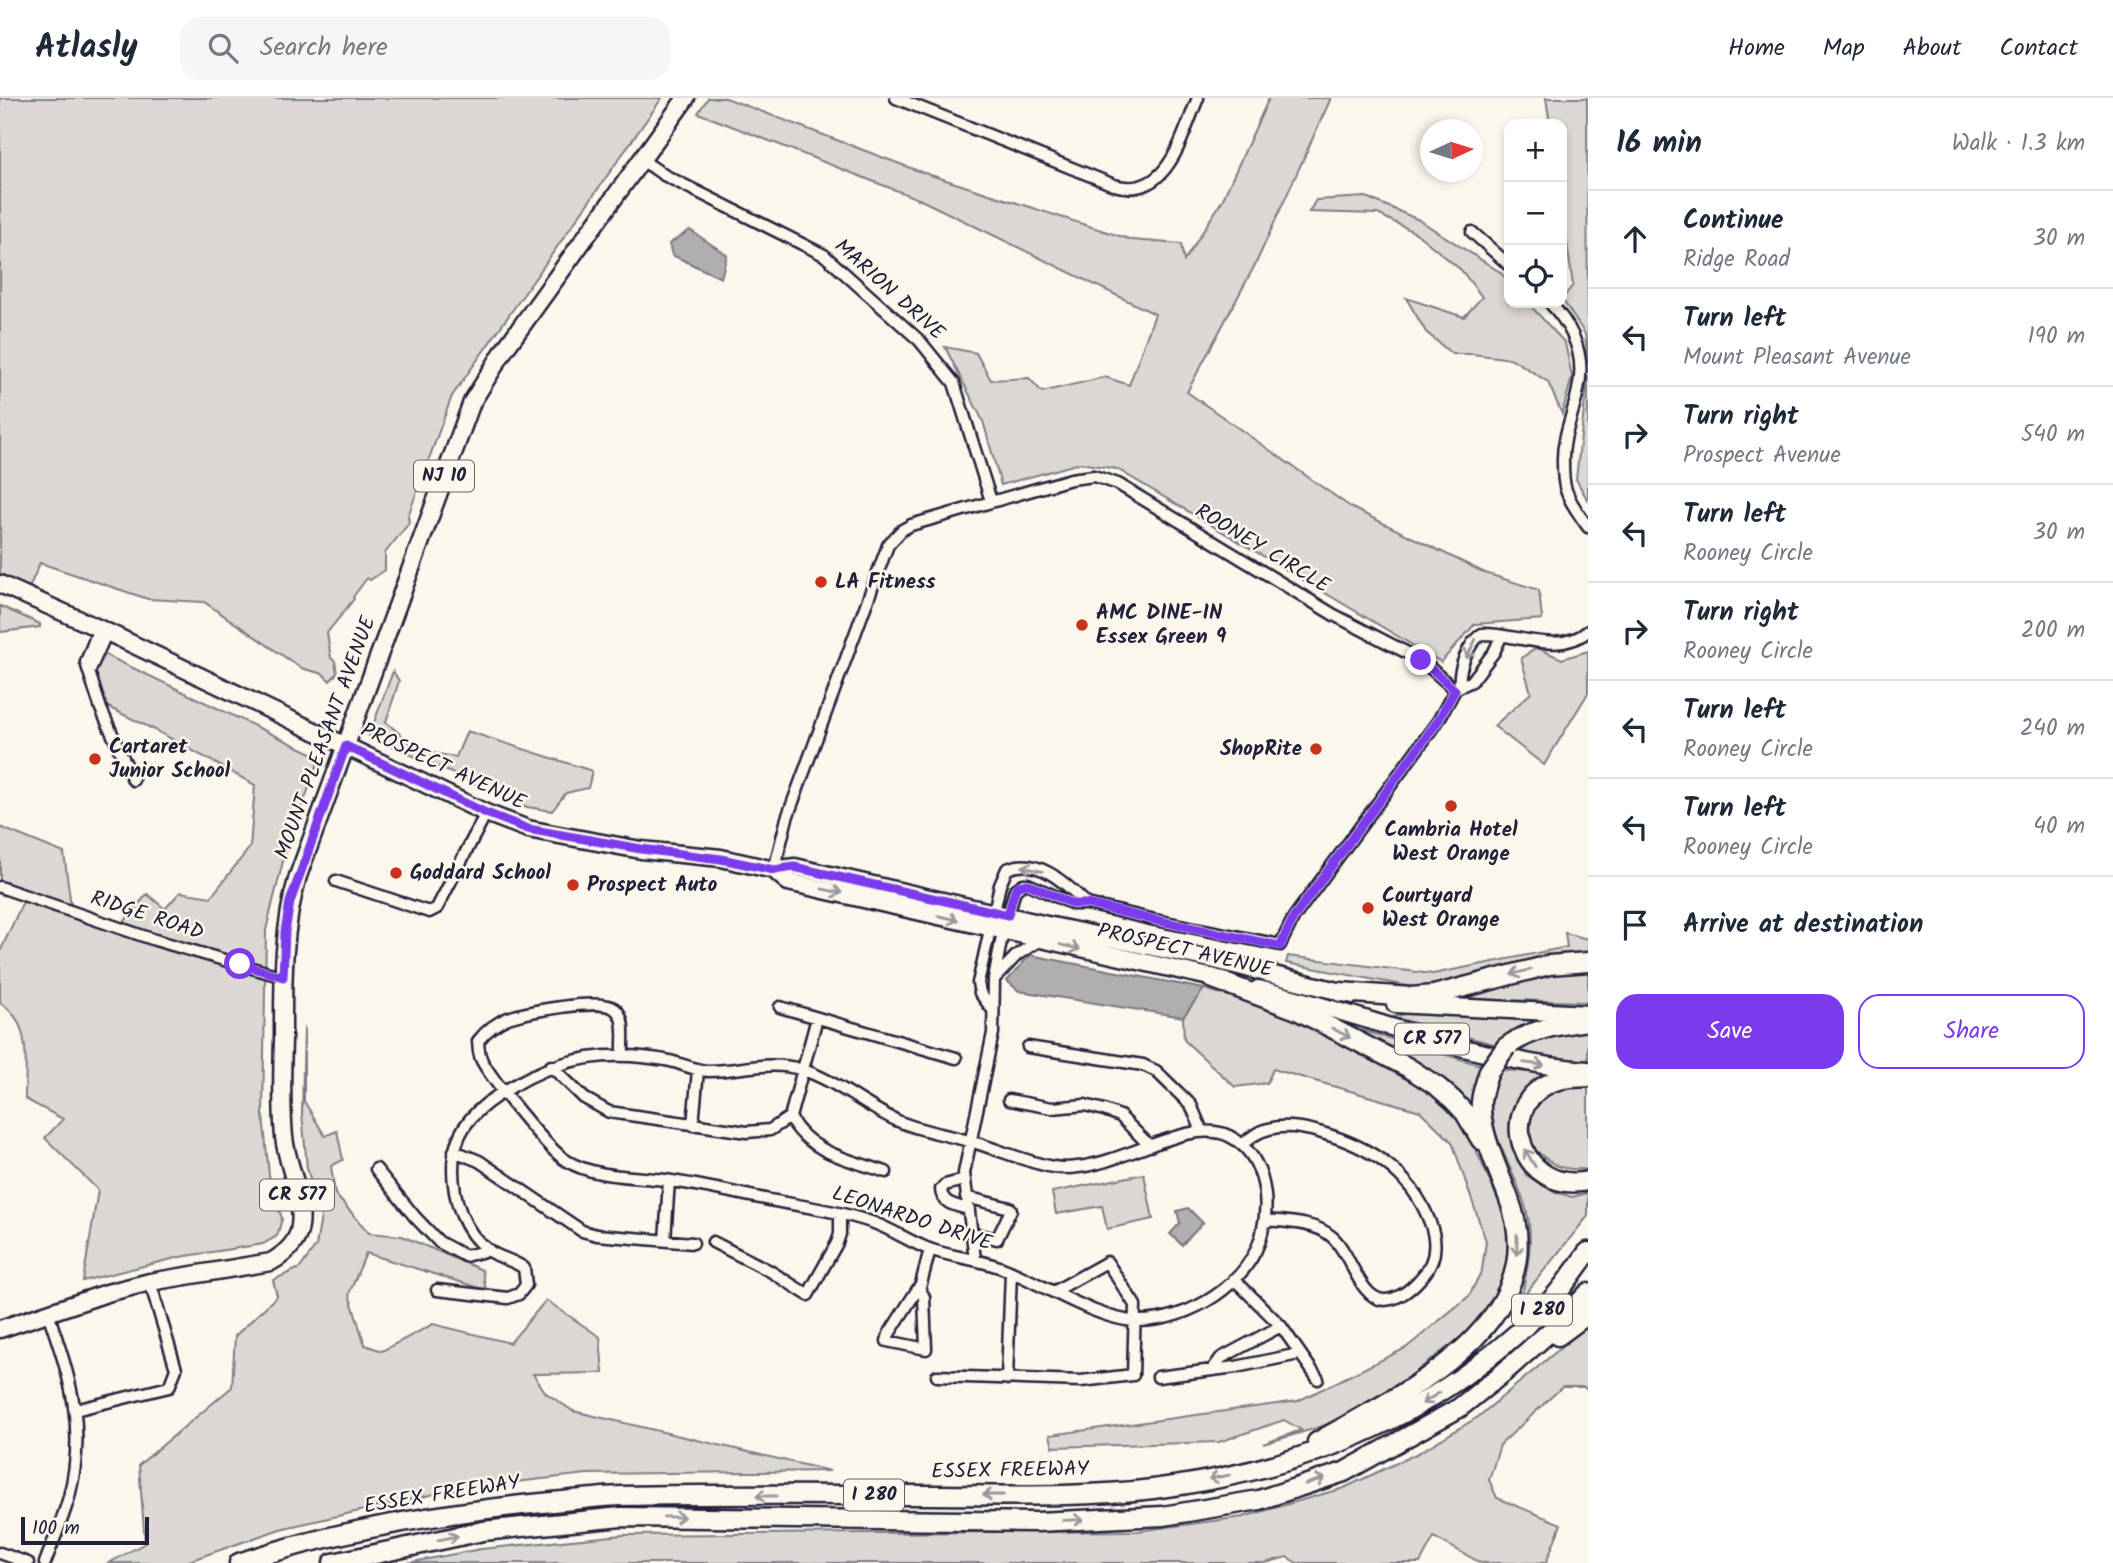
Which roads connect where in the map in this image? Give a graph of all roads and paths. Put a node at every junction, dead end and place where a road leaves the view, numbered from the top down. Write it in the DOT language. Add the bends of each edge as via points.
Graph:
graph roads {
  1 [pos="686,98"];
  2 [pos="896,98"];
  3 [pos="1198,98"];
  4 [pos="642,160"];
  5 [pos="1472,232"];
  6 [pos="1504,261"];
  7 [pos="1555,308"];
  8 [pos="991,501"];
  9 [pos="1588,527"];
  10 [pos="0,584"];
  11 [pos="103,630"];
  12 [pos="1588,631"];
  13 [pos="1501,637"];
  14 [pos="1458,687"];
  15 [pos="346,746"];
  16 [pos="133,780"];
  17 [pos="486,813"];
  18 [pos="774,870"];
  19 [pos="336,881"];
  20 [pos="0,887"];
  21 [pos="1087,904"];
  22 [pos="1001,913"];
  23 [pos="997,930"];
  24 [pos="1040,940"];
  25 [pos="1588,962"];
  26 [pos="283,977"];
  27 [pos="1211,978"];
  28 [pos="994,979"];
  29 [pos="1340,992"];
  30 [pos="780,1007"];
  31 [pos="992,1009"];
  32 [pos="1588,1014"];
  33 [pos="817,1018"];
  34 [pos="1588,1021"];
  35 [pos="1028,1047"];
  36 [pos="622,1056"];
  37 [pos="956,1058"];
  38 [pos="551,1066"];
  39 [pos="698,1070"];
  40 [pos="802,1070"];
  41 [pos="1588,1070"];
  42 [pos="1588,1077"];
  43 [pos="504,1091"];
  44 [pos="1009,1100"];
  45 [pos="790,1117"];
  46 [pos="694,1125"];
  47 [pos="1202,1131"];
  48 [pos="970,1142"];
  49 [pos="1241,1144"];
  50 [pos="1150,1146"];
  51 [pos="454,1150"];
  52 [pos="376,1169"];
  53 [pos="886,1172"];
  54 [pos="1502,1179"];
  55 [pos="964,1180"];
  56 [pos="670,1181"];
  57 [pos="1588,1181"];
  58 [pos="966,1197"];
  59 [pos="969,1209"];
  60 [pos="840,1214"];
  61 [pos="1265,1220"];
  62 [pos="972,1233"];
  63 [pos="665,1240"];
  64 [pos="713,1242"];
  65 [pos="693,1243"];
  66 [pos="930,1249"];
  67 [pos="489,1250"];
  68 [pos="1588,1252"];
  69 [pos="975,1259"];
  70 [pos="1011,1272"];
  71 [pos="1234,1279"];
  72 [pos="150,1282"];
  73 [pos="919,1287"];
  74 [pos="437,1290"];
  75 [pos="1055,1292"];
  76 [pos="1588,1293"];
  77 [pos="48,1313"];
  78 [pos="1588,1314"];
  79 [pos="1135,1321"];
  80 [pos="1280,1326"];
  81 [pos="0,1329"];
  82 [pos="1299,1354"];
  83 [pos="1213,1369"];
  84 [pos="1503,1373"];
  85 [pos="937,1376"];
  86 [pos="1158,1377"];
  87 [pos="1007,1379"];
  88 [pos="1318,1379"];
  89 [pos="75,1410"];
  90 [pos="1287,1460"];
  91 [pos="0,1553"];
  92 [pos="28,1563"];
  93 [pos="45,1563"];
  94 [pos="239,1563"];
  95 [pos="333,1563"];
  1 -- 4 [label="main road, MOUNT PLEASANT AVENUE / NJ 10"];
  2 -- 3 [label="street" via="1123,188 1149,184 1163,174"];
  4 -- 8 [label="street, MARION DRIVE" via="824,255 920,341 954,383"];
  4 -- 15 [label="main road, MOUNT PLEASANT AVENUE / NJ 10" via="472,402"];
  5 -- 6 [label="street"];
  7 -- 9 [label="street" via="1578,345 1580,376 1565,433 1563,469 1565,489"];
  8 -- 14 [label="street, ROONEY CIRCLE" via="1083,476 1118,484 1334,615 1421,660"];
  8 -- 18 [label="street, ROONEY CIRCLE" via="911,525 888,545 787,818"];
  10 -- 11 [label="main road, PROSPECT AVENUE"];
  11 -- 15 [label="main road, PROSPECT AVENUE"];
  11 -- 16 [label="street" via="89,672"];
  12 -- 13 [label="street" via="1580,638 1557,643"];
  13 -- 14 [label="street" via="1472,681"];
  13 -- 14 [label="street, one-way" via="1482,634 1475,639"];
  14 -- 21 [label="street" via="1294,917 1280,946"];
  15 -- 17 [label="main road, PROSPECT AVENUE / CR 577"];
  15 -- 26 [label="main road, MOUNT PLEASANT AVENUE / CR 577" via="290,902"];
  17 -- 18 [label="main road, PROSPECT AVENUE / CR 577" via="528,829"];
  17 -- 19 [label="street" via="437,908 429,912"];
  18 -- 22 [label="main road, PROSPECT AVENUE / CR 577" via="794,867"];
  18 -- 23 [label="main road, PROSPECT AVENUE / CR 577, one-way" via="788,882"];
  20 -- 26 [label="street, RIDGE ROAD" via="155,940"];
  21 -- 22 [label="street" via="1073,904 1023,884"];
  21 -- 22 [label="street, one-way" via="1056,875 1015,866 1003,876"];
  22 -- 23 [label="street"];
  22 -- 29 [label="main road, PROSPECT AVENUE / CR 577"];
  23 -- 24 [label="main road, PROSPECT AVENUE / CR 577"];
  23 -- 28 [label="street"];
  23 -- 31 [label="street" via="978,983"];
  24 -- 27 [label="main road, PROSPECT AVENUE / CR 577, one-way"];
  24 -- 28 [label="street"];
  25 -- 29 [label="highway, one-way" via="1549,965 1433,995"];
  26 -- 72 [label="main road, MOUNT PLEASANT AVENUE / CR 577" via="283,1128 300,1212 298,1235 271,1262"];
  27 -- 41 [label="main road, PROSPECT AVENUE / CR 577, one-way" via="1515,1062"];
  27 -- 54 [label="highway, one-way" via="1297,1010 1438,1087 1465,1113"];
  28 -- 31 [label="street"];
  29 -- 32 [label="main road, PROSPECT AVENUE / CR 577" via="1386,1003"];
  30 -- 33 [label="street"];
  31 -- 48 [label="street" via="989,1059"];
  33 -- 37 [label="street"];
  33 -- 40 [label="street"];
  34 -- 54 [label="highway, bridge" via="1541,1029 1517,1039 1489,1071 1481,1114"];
  35 -- 47 [label="street" via="1143,1065 1156,1071 1191,1105"];
  36 -- 38 [label="street" via="573,1059"];
  36 -- 39 [label="street" via="662,1059"];
  36 -- 43 [label="street, LEONARDO DRIVE" via="622,1018 604,1003 506,1018 478,1041 480,1057"];
  38 -- 43 [label="street"];
  38 -- 46 [label="street" via="584,1098 609,1112"];
  39 -- 40 [label="street" via="767,1064"];
  39 -- 46 [label="street"];
  40 -- 45 [label="street"];
  40 -- 48 [label="street" via="902,1123"];
  57 -- 42 [label="highway, one-way" via="1563,1182 1537,1170 1526,1155 1520,1133 1524,1112 1542,1087"];
  43 -- 51 [label="street" via="471,1116"];
  43 -- 56 [label="street, LEONARDO DRIVE" via="553,1151 571,1164"];
  44 -- 50 [label="street" via="1104,1110 1120,1116"];
  45 -- 46 [label="street" via="760,1132"];
  45 -- 53 [label="street" via="796,1129 818,1147"];
  47 -- 49 [label="street" via="1214,1130"];
  47 -- 50 [label="street"];
  48 -- 50 [label="street" via="1058,1168 1108,1163"];
  48 -- 55 [label="street"];
  49 -- 61 [label="street, LEONARDO DRIVE" via="1259,1166"];
  49 -- 61 [label="street" via="1268,1129 1295,1127 1340,1138 1370,1152 1396,1171 1419,1197 1435,1241 1433,1261 1411,1289 1380,1300 1370,1293 1330,1235 1304,1224"];
  51 -- 63 [label="street" via="480,1161 582,1231"];
  51 -- 67 [label="street" via="460,1210 465,1224"];
  52 -- 67 [label="street" via="439,1242 465,1256"];
  54 -- 90 [label="highway, one-way" via="1516,1224 1517,1260 1508,1292 1490,1321 1470,1343 1409,1389"];
  55 -- 58 [label="street"];
  55 -- 59 [label="street" via="945,1185 941,1195 946,1202"];
  56 -- 60 [label="street, LEONARDO DRIVE"];
  56 -- 63 [label="street"];
  58 -- 59 [label="street"];
  58 -- 62 [label="street" via="1011,1210 997,1239"];
  59 -- 62 [label="street"];
  60 -- 64 [label="street" via="837,1242 808,1295"];
  60 -- 66 [label="street, LEONARDO DRIVE" via="873,1223"];
  61 -- 71 [label="street, LEONARDO DRIVE" via="1256,1251"];
  62 -- 69 [label="street"];
  63 -- 65 [label="street"];
  66 -- 69 [label="street, LEONARDO DRIVE"];
  66 -- 73 [label="street"];
  67 -- 74 [label="street" via="524,1268 526,1285 519,1294 508,1298"];
  68 -- 90 [label="highway, ESSEX FREEWAY / I 280, one-way" via="1524,1328 1427,1401 1370,1431"];
  69 -- 70 [label="street, LEONARDO DRIVE"];
  70 -- 75 [label="street, LEONARDO DRIVE"];
  70 -- 87 [label="street"];
  71 -- 79 [label="street, LEONARDO DRIVE" via="1195,1307"];
  71 -- 80 [label="street"];
  72 -- 77 [label="main road, MOUNT PLEASANT AVENUE / CR 577"];
  72 -- 89 [label="street" via="176,1369 169,1387"];
  73 -- 73 [label="street" via="889,1334 887,1342 926,1349 924,1297"];
  75 -- 79 [label="street, LEONARDO DRIVE" via="1109,1316"];
  75 -- 79 [label="street" via="1107,1262 1135,1305"];
  76 -- 84 [label="highway, ESSEX FREEWAY / I 280"];
  77 -- 81 [label="main road, MOUNT PLEASANT AVENUE / CR 577"];
  77 -- 89 [label="street"];
  78 -- 84 [label="highway"];
  79 -- 87 [label="street" via="1133,1375 1081,1381"];
  80 -- 82 [label="street"];
  80 -- 83 [label="street" via="1221,1358"];
  82 -- 83 [label="street"];
  82 -- 88 [label="street"];
  83 -- 86 [label="street"];
  95 -- 84 [label="highway, ESSEX FREEWAY / I 280, one-way" via="483,1531 621,1517 1037,1521 1163,1516 1259,1500 1344,1472 1459,1408"];
  85 -- 87 [label="street"];
  89 -- 93 [label="street" via="74,1475"];
  90 -- 94 [label="highway, ESSEX FREEWAY / I 280, one-way" via="1250,1472 1139,1490 1034,1496 616,1496 509,1506 369,1529"];
  91 -- 92 [label="street"];
}
